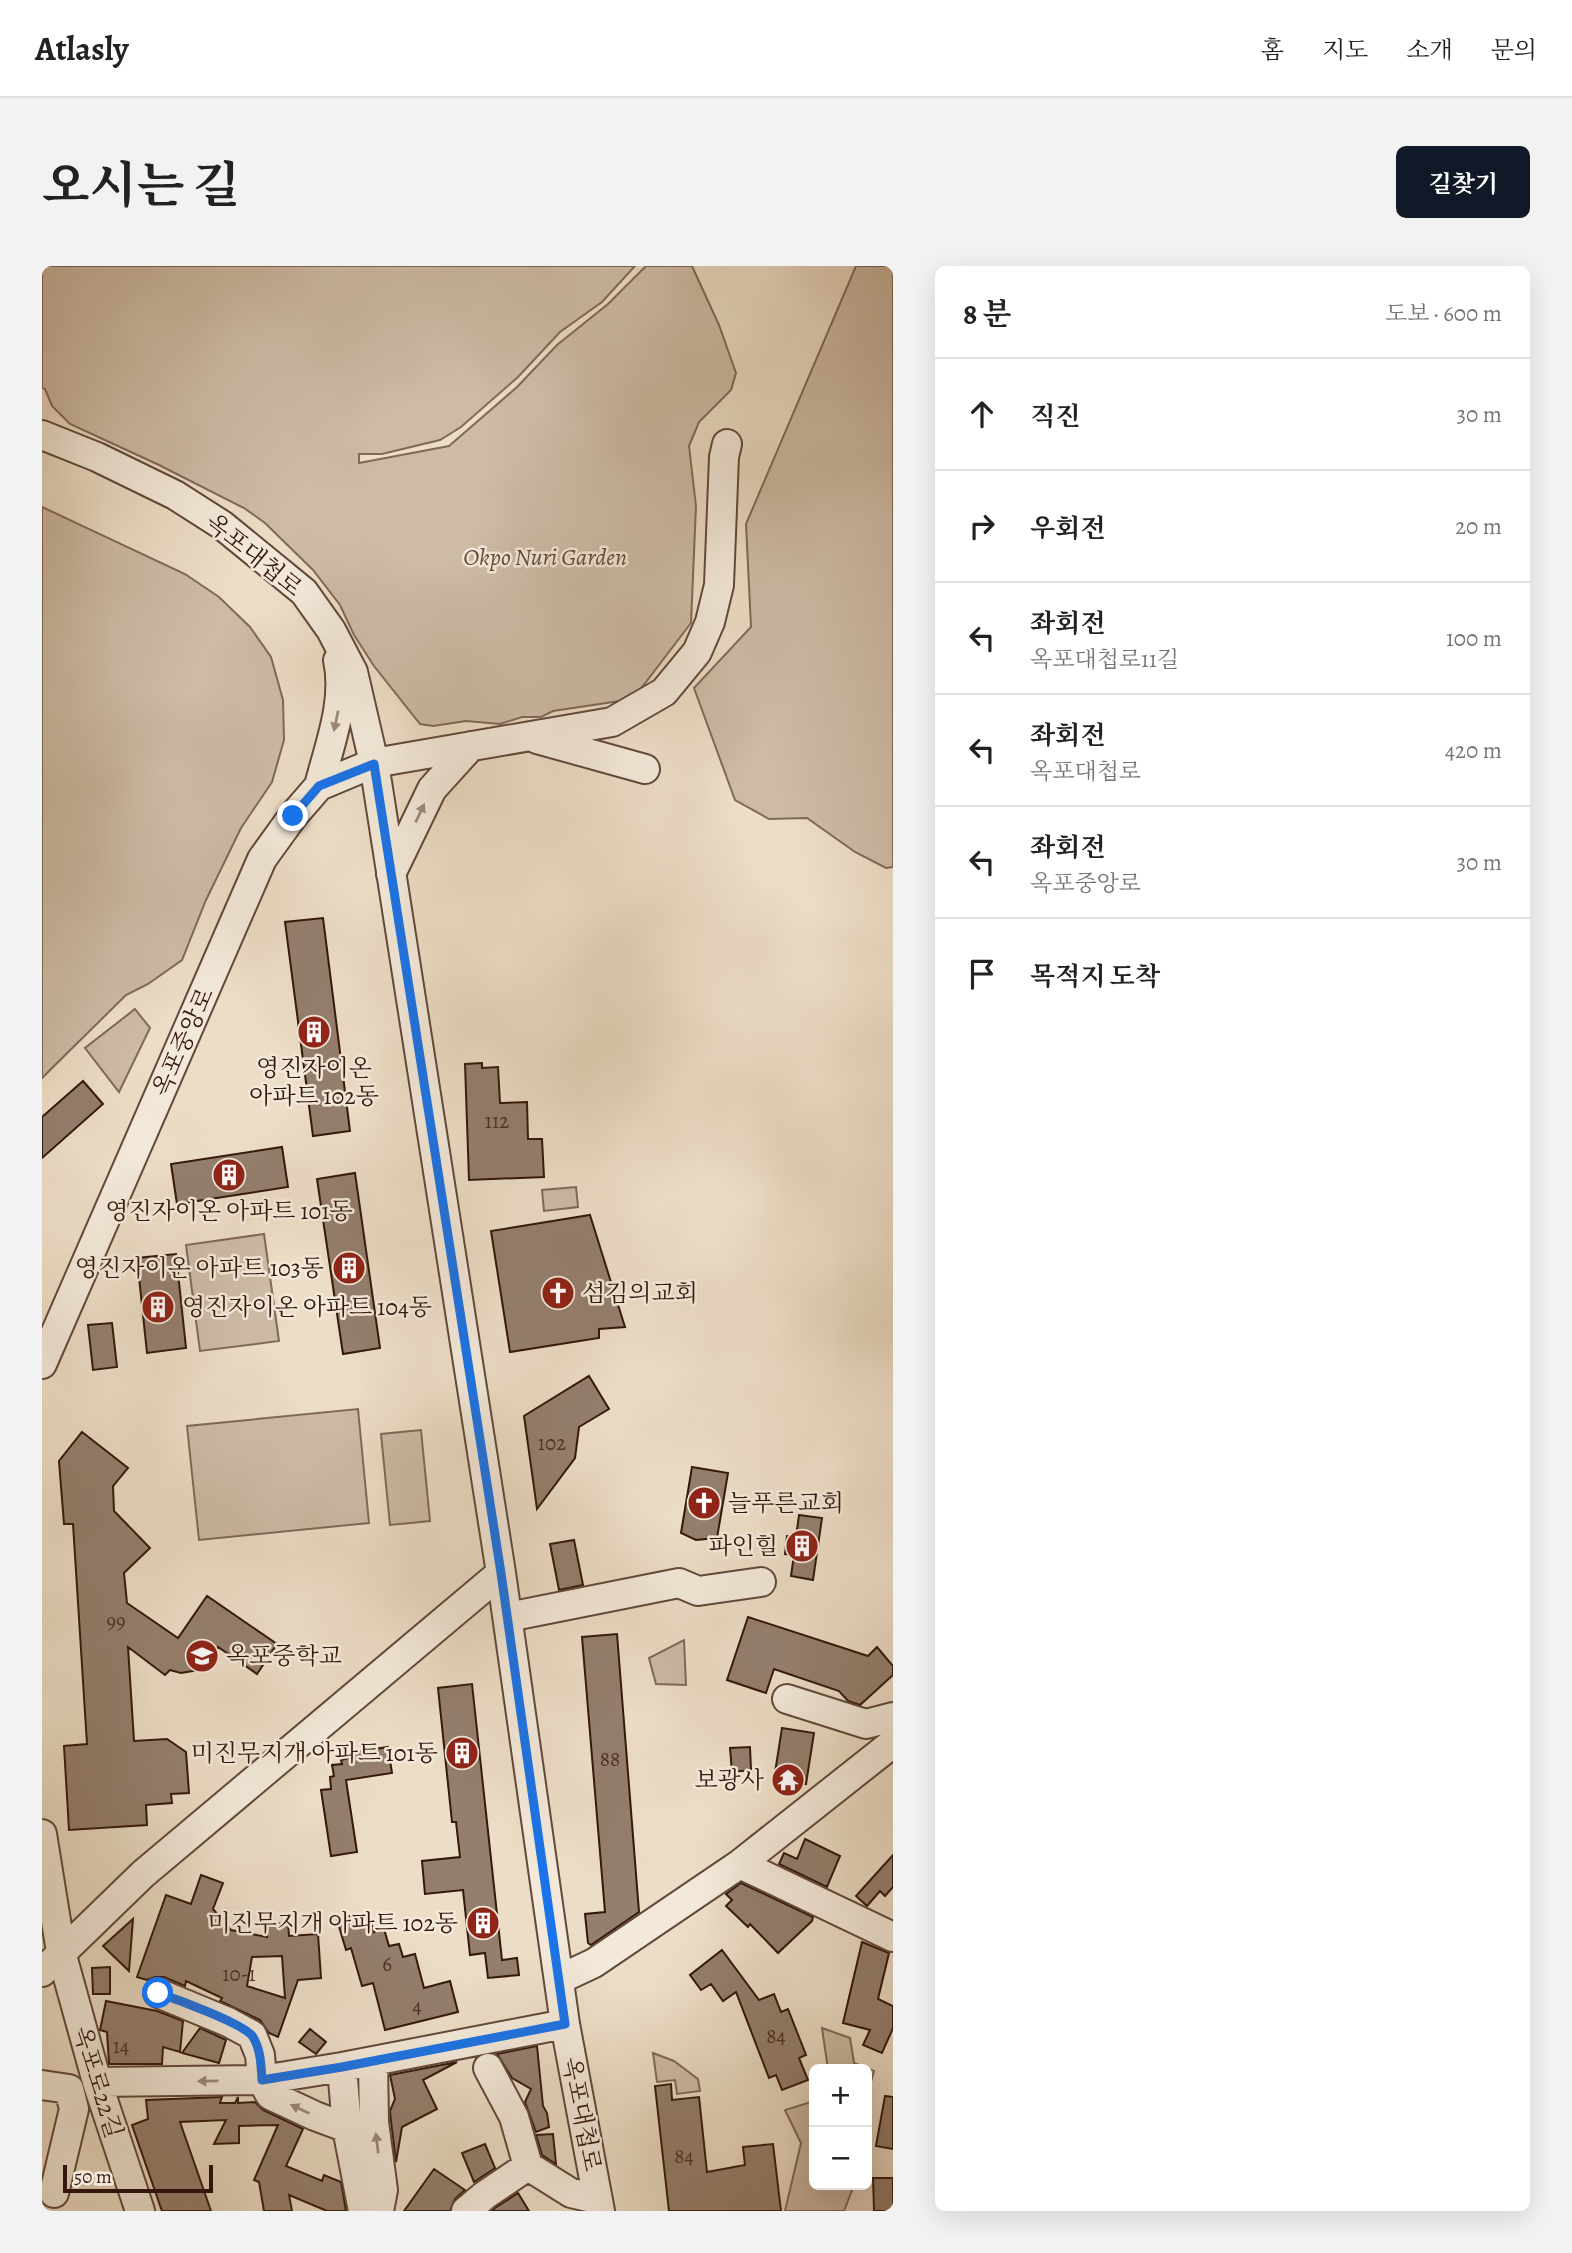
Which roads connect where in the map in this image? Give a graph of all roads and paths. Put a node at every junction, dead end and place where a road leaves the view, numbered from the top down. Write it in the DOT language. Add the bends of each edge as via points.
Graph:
graph roads {
  1 [pos="42,435"];
  2 [pos="727,444"];
  3 [pos="331,630"];
  4 [pos="527,736"];
  5 [pos="471,746"];
  6 [pos="374,764"];
  7 [pos="645,769"];
  8 [pos="319,786"];
  9 [pos="391,874"];
  10 [pos="42,1364"];
  11 [pos="501,1573"];
  12 [pos="761,1582"];
  13 [pos="508,1617"];
  14 [pos="787,1699"];
  15 [pos="893,1717"];
  16 [pos="893,1743"];
  17 [pos="42,1834"];
  18 [pos="740,1864"];
  19 [pos="893,1937"];
  20 [pos="51,1962"];
  21 [pos="560,1979"];
  22 [pos="158,1993"];
  23 [pos="565,2024"];
  24 [pos="373,2062"];
  25 [pos="342,2067"];
  26 [pos="488,2068"];
  27 [pos="262,2080"];
  28 [pos="97,2082"];
  29 [pos="42,2084"];
  30 [pos="347,2128"];
  31 [pos="528,2166"];
  32 [pos="54,2193"];
  33 [pos="598,2205"];
  34 [pos="140,2211"];
  35 [pos="363,2211"];
  36 [pos="379,2211"];
  37 [pos="466,2211"];
  1 -- 3 [label="street, 옥포대첩로" via="174,495 222,525 304,592"];
  2 -- 4 [label="street, 옥포중앙로" via="719,585 697,652 664,692 612,722"];
  3 -- 6 [label="street, 옥포대첩로" via="353,672"];
  3 -- 8 [label="street, one-way" via="341,675 337,719"];
  4 -- 5 [label="street, 옥포중앙로"];
  4 -- 7 [label="street"];
  5 -- 6 [label="street, 옥포중앙로"];
  9 -- 5 [label="street, one-way" via="432,789"];
  6 -- 8 [label="street, 옥포중앙로"];
  6 -- 9 [label="street, 옥포대첩로"];
  8 -- 10 [label="street, 옥포중앙로" via="262,859"];
  9 -- 11 [label="street, 옥포대첩로"];
  11 -- 13 [label="street, 옥포대첩로"];
  11 -- 20 [label="street" via="143,1874"];
  12 -- 13 [label="street" via="698,1591 679,1583"];
  13 -- 21 [label="street, 옥포대첩로"];
  14 -- 15 [label="street" via="866,1724"];
  16 -- 18 [label="street"];
  17 -- 20 [label="street"];
  18 -- 19 [label="street"];
  18 -- 21 [label="street" via="594,1963"];
  20 -- 28 [label="street, 옥포로22길"];
  21 -- 23 [label="street, 옥포대첩로"];
  22 -- 27 [label="street" via="252,2035 260,2054"];
  23 -- 24 [label="street"];
  23 -- 33 [label="street, 옥포대첩로"];
  24 -- 25 [label="street"];
  36 -- 24 [label="street, one-way" via="383,2190 374,2122"];
  25 -- 27 [label="street"];
  25 -- 30 [label="street"];
  26 -- 31 [label="street" via="514,2116"];
  27 -- 28 [label="street, one-way"];
  30 -- 27 [label="street, one-way" via="270,2095"];
  28 -- 34 [label="street, 옥포로22길"];
  29 -- 32 [label="street" via="69,2090 74,2109"];
  30 -- 35 [label="street"];
  31 -- 33 [label="street"];
  31 -- 37 [label="street"];
}
